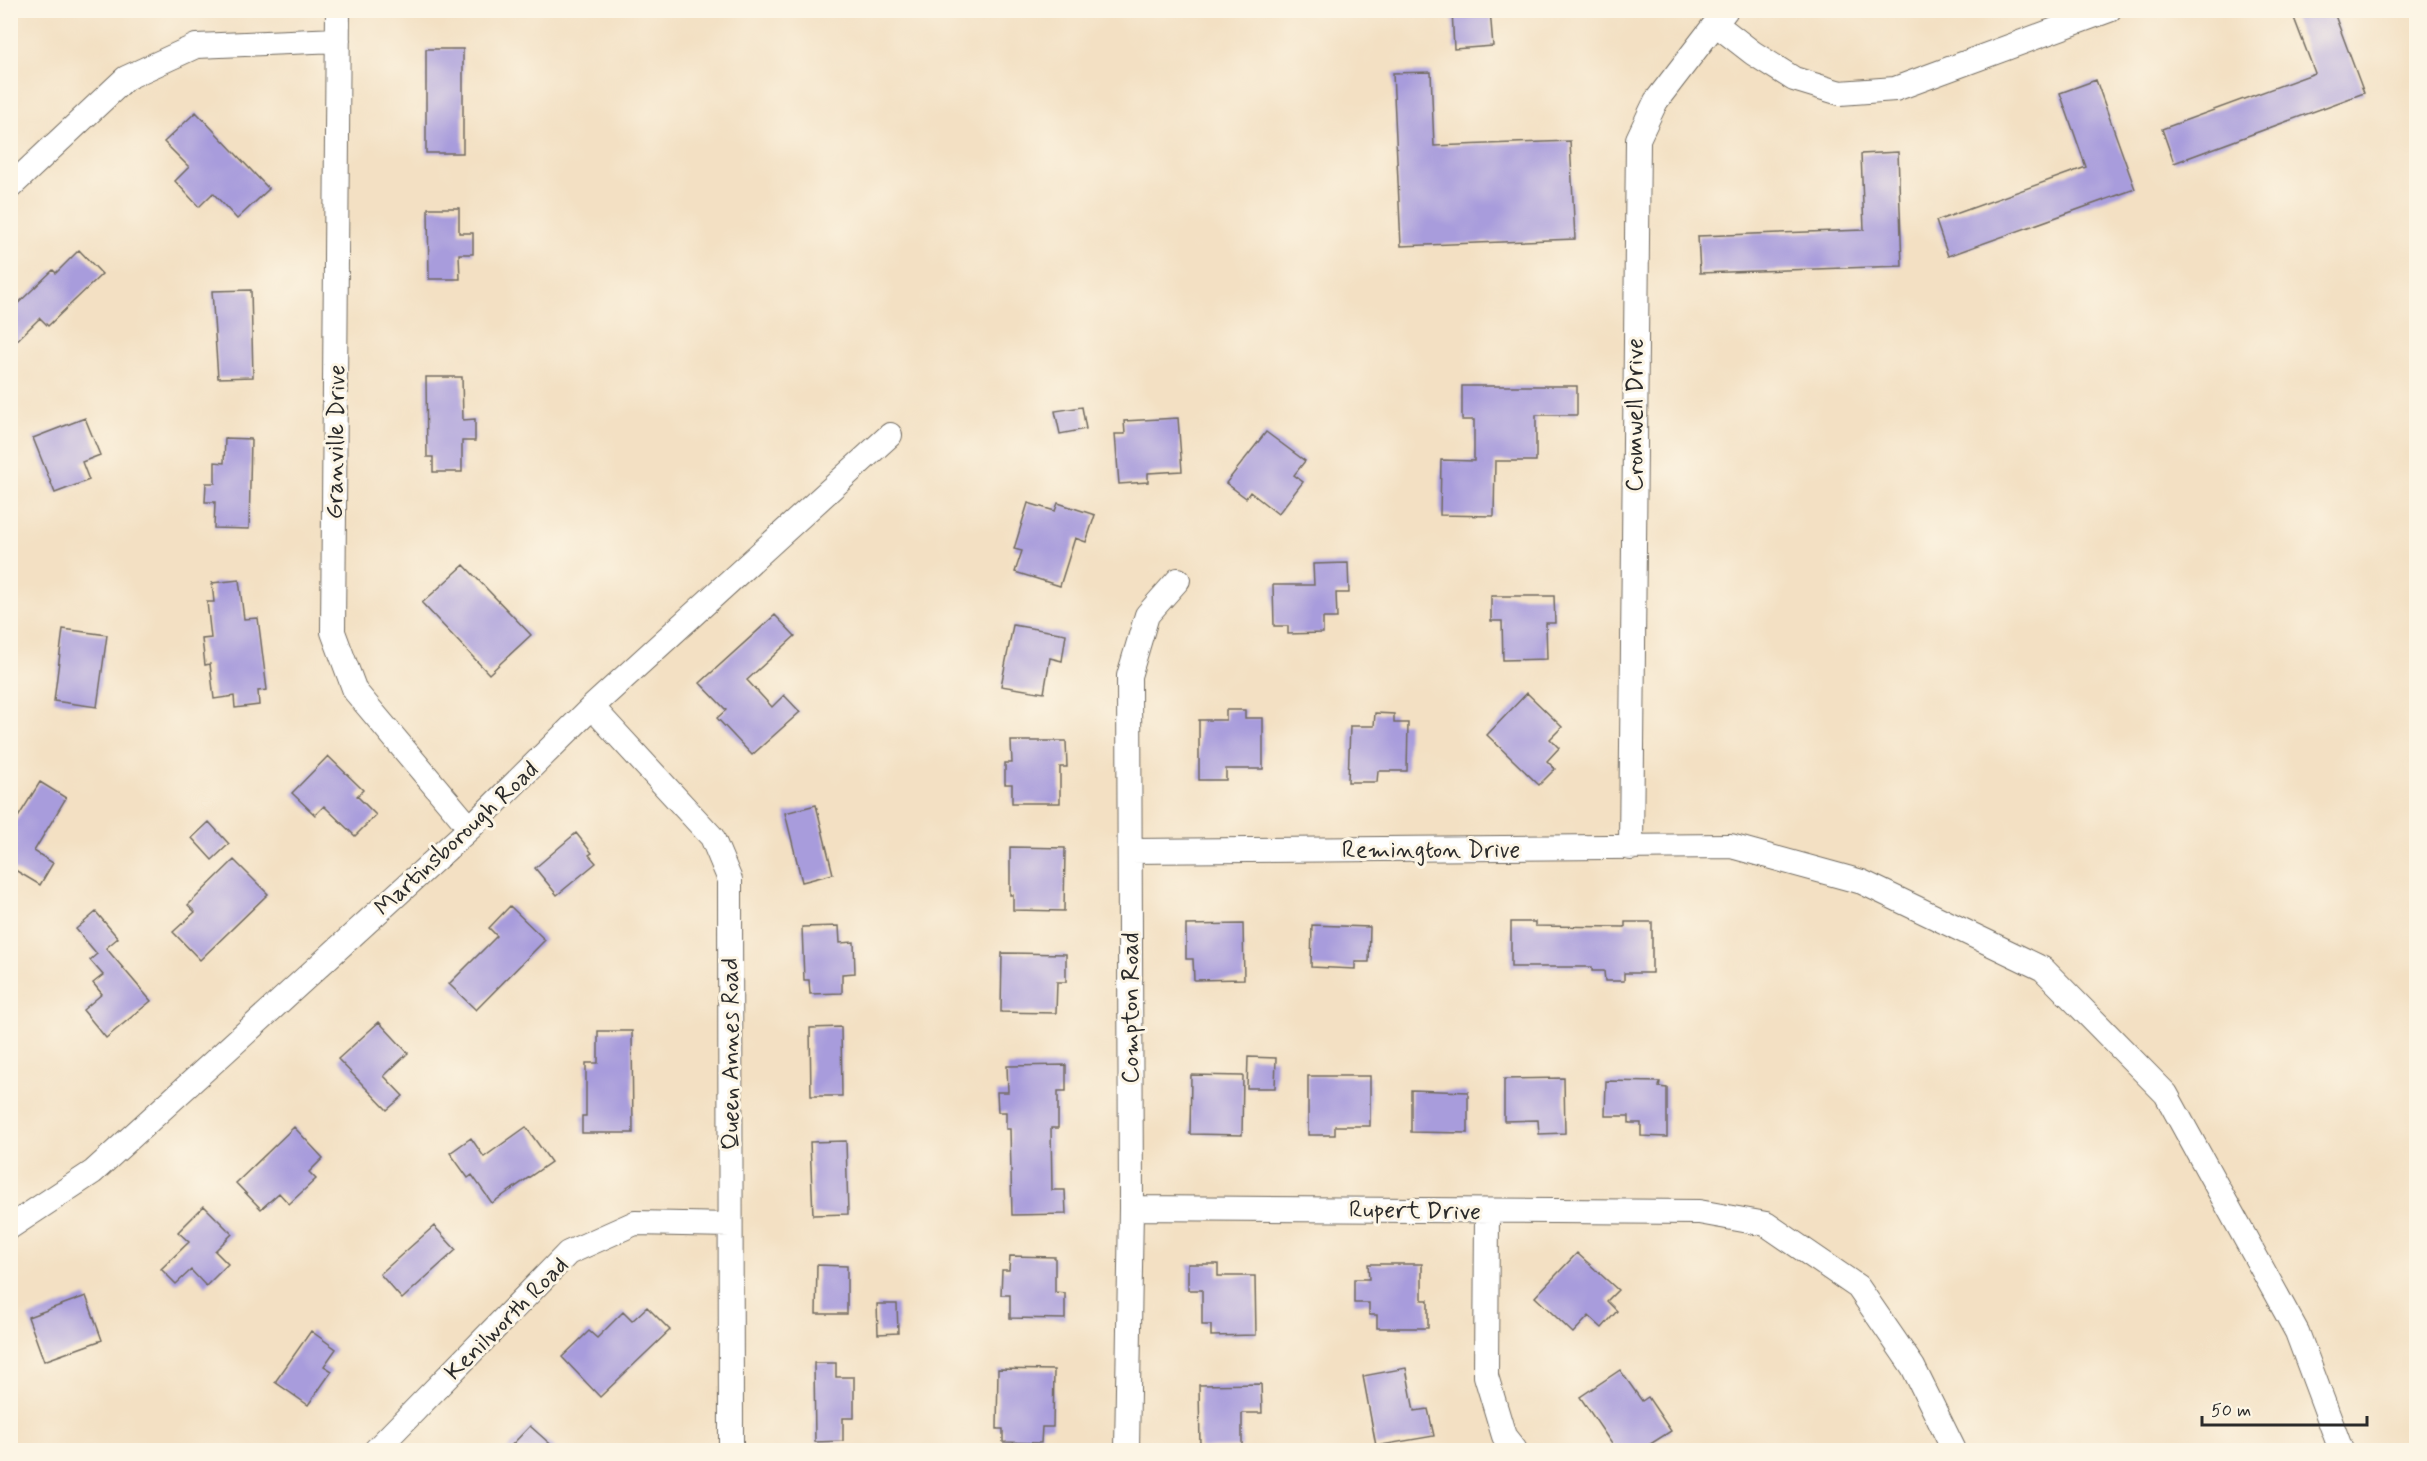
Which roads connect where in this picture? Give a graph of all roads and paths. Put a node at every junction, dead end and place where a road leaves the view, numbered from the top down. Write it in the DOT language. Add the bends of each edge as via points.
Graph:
graph roads {
  1 [pos="339,10"];
  2 [pos="2109,10"];
  3 [pos="1721,18"];
  4 [pos="338,40"];
  5 [pos="10,187"];
  6 [pos="890,435"];
  7 [pos="1178,580"];
  8 [pos="592,707"];
  9 [pos="470,828"];
  10 [pos="1631,848"];
  11 [pos="1130,851"];
  12 [pos="1131,1208"];
  13 [pos="1488,1211"];
  14 [pos="730,1225"];
  15 [pos="10,1227"];
  16 [pos="376,1450"];
  17 [pos="731,1450"];
  18 [pos="1127,1450"];
  19 [pos="1515,1450"];
  20 [pos="1954,1450"];
  21 [pos="2340,1450"];
  1 -- 4 [label="street, Granville Drive"];
  2 -- 3 [label="street" via="1895,89 1840,93 1794,79 1753,53"];
  3 -- 10 [label="street, Cromwell Drive" via="1656,101 1638,139"];
  4 -- 5 [label="street" via="196,46 126,78"];
  4 -- 9 [label="street, Granville Drive" via="333,632 355,691"];
  6 -- 8 [label="street, Martinsborough Road"];
  7 -- 11 [label="street, Compton Road" via="1148,615 1129,676"];
  8 -- 9 [label="street, Martinsborough Road"];
  8 -- 14 [label="street, Queen Annes Road" via="712,837 730,880"];
  9 -- 15 [label="street, Martinsborough Road" via="93,1172"];
  10 -- 11 [label="street, Remington Drive"];
  10 -- 21 [label="street, Remington Drive" via="1731,846 1862,882 2043,969 2166,1094 2297,1332"];
  11 -- 12 [label="street, Compton Road"];
  12 -- 13 [label="street, Rupert Drive"];
  12 -- 18 [label="street, Compton Road"];
  13 -- 19 [label="street" via="1486,1376 1504,1436"];
  13 -- 20 [label="street, Rupert Drive" via="1699,1212 1766,1224 1858,1287 1913,1367"];
  14 -- 16 [label="street, Kenilworth Road" via="635,1223 568,1253"];
  14 -- 17 [label="street, Queen Annes Road"];
}
